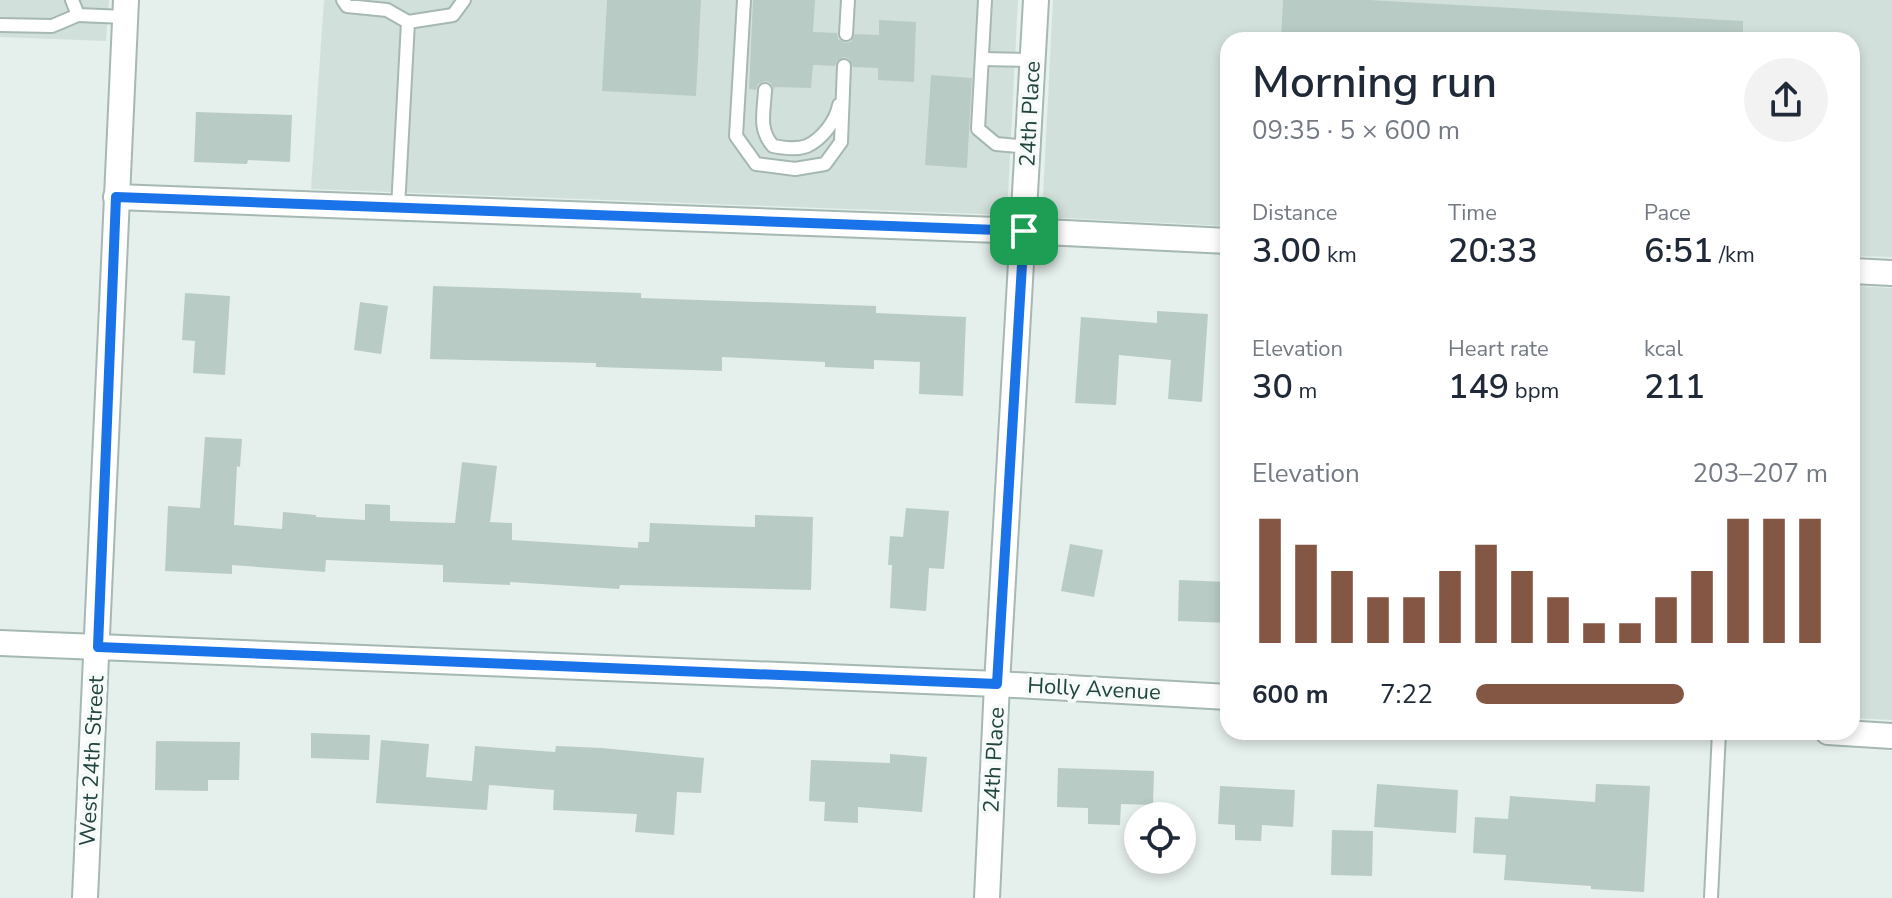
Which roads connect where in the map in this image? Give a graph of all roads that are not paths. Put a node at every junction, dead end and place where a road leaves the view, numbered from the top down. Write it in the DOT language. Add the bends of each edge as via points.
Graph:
graph roads {
  1 [pos="72,0"];
  2 [pos="343,0"];
  3 [pos="464,0"];
  4 [pos="744,0"];
  5 [pos="848,0"];
  6 [pos="985,0"];
  7 [pos="1036,0"];
  8 [pos="126,9"];
  9 [pos="78,15"];
  10 [pos="408,22"];
  11 [pos="0,25"];
  12 [pos="846,34"];
  13 [pos="982,59"];
  14 [pos="1033,60"];
  15 [pos="765,90"];
  16 [pos="1028,147"];
  17 [pos="116,197"];
  18 [pos="398,208"];
  19 [pos="1024,231"];
  20 [pos="1220,241"];
  21 [pos="1860,271"];
  22 [pos="1892,273"];
  23 [pos="0,643"];
  24 [pos="98,647"];
  25 [pos="997,684"];
  26 [pos="1220,697"];
  27 [pos="1860,734"];
  28 [pos="1892,736"];
  29 [pos="1719,740"];
  30 [pos="85,898"];
  31 [pos="987,898"];
  32 [pos="1711,898"];
  1 -- 9 [label="lane"];
  2 -- 10 [label="lane" via="347,6 387,10"];
  3 -- 10 [label="lane" via="453,15"];
  4 -- 15 [label="lane" via="736,136 756,164 795,169 825,164 841,142 844,66 837,114 822,136 806,146 773,146 765,137"];
  5 -- 12 [label="lane"];
  6 -- 13 [label="lane"];
  7 -- 14 [label="street, 24th Place"];
  8 -- 9 [label="lane"];
  8 -- 17 [label="street, West 24th Street"];
  9 -- 11 [label="lane" via="52,26"];
  10 -- 18 [label="lane"];
  13 -- 14 [label="lane"];
  13 -- 16 [label="lane" via="978,129 996,144"];
  14 -- 16 [label="street, 24th Place"];
  16 -- 19 [label="street, 24th Place"];
  17 -- 18 [label="street"];
  17 -- 24 [label="street, West 24th Street"];
  18 -- 19 [label="street"];
  19 -- 20 [label="street"];
  19 -- 25 [label="street, 24th Place"];
  21 -- 22 [label="street"];
  23 -- 24 [label="street, Holly Avenue"];
  24 -- 25 [label="street, Holly Avenue"];
  24 -- 30 [label="street, West 24th Street"];
  25 -- 26 [label="street, Holly Avenue"];
  25 -- 31 [label="street, 24th Place"];
  27 -- 28 [label="street"];
  29 -- 32 [label="lane"];
}
